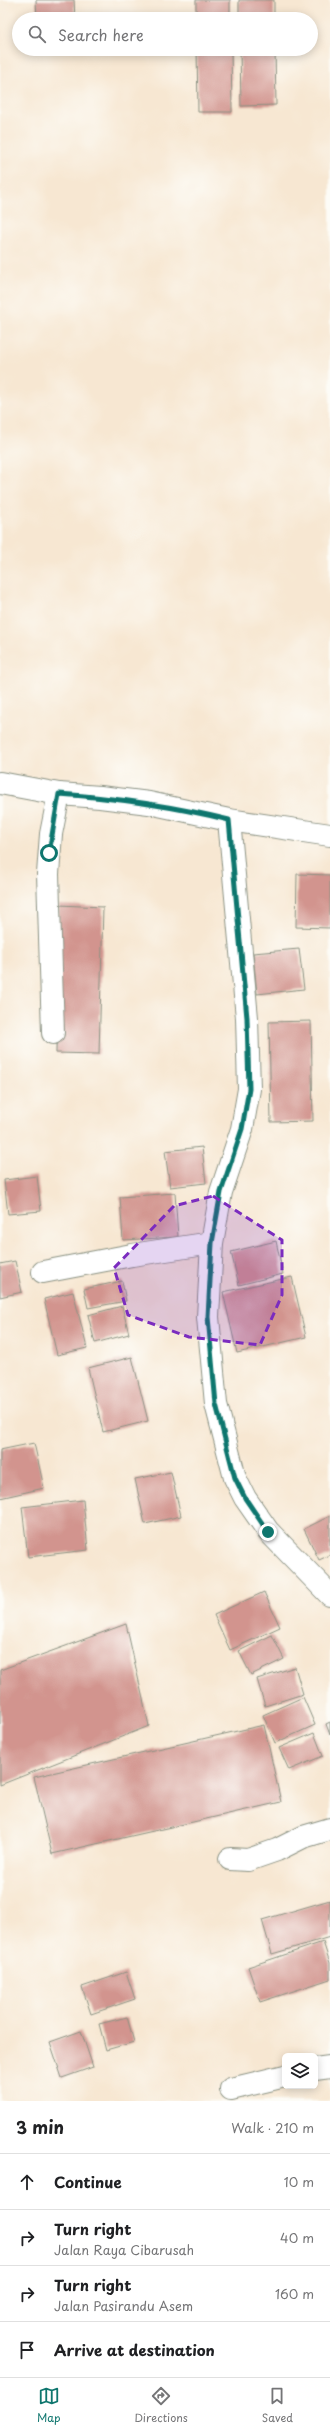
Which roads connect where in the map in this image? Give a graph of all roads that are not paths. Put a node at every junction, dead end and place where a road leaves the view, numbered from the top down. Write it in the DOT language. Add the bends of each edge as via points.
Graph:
graph roads {
  1 [pos="0,783"];
  2 [pos="59,794"];
  3 [pos="229,820"];
  4 [pos="330,835"];
  5 [pos="54,1033"];
  6 [pos="212,1243"];
  7 [pos="43,1272"];
  8 [pos="330,1595"];
  9 [pos="330,1829"];
  10 [pos="230,1859"];
  11 [pos="330,2067"];
  12 [pos="318,2069"];
  13 [pos="282,2077"];
  14 [pos="231,2089"];
  1 -- 2 [label="street"];
  2 -- 3 [label="street" via="149,804"];
  2 -- 5 [label="street" via="48,874"];
  3 -- 4 [label="street"];
  3 -- 6 [label="street" via="247,1018 249,1089 242,1129 221,1192"];
  6 -- 7 [label="street"];
  6 -- 8 [label="street" via="208,1317 216,1404 235,1478 257,1517"];
  9 -- 10 [label="street" via="303,1837 248,1860"];
  11 -- 12 [label="street"];
  13 -- 14 [label="street"];
}
